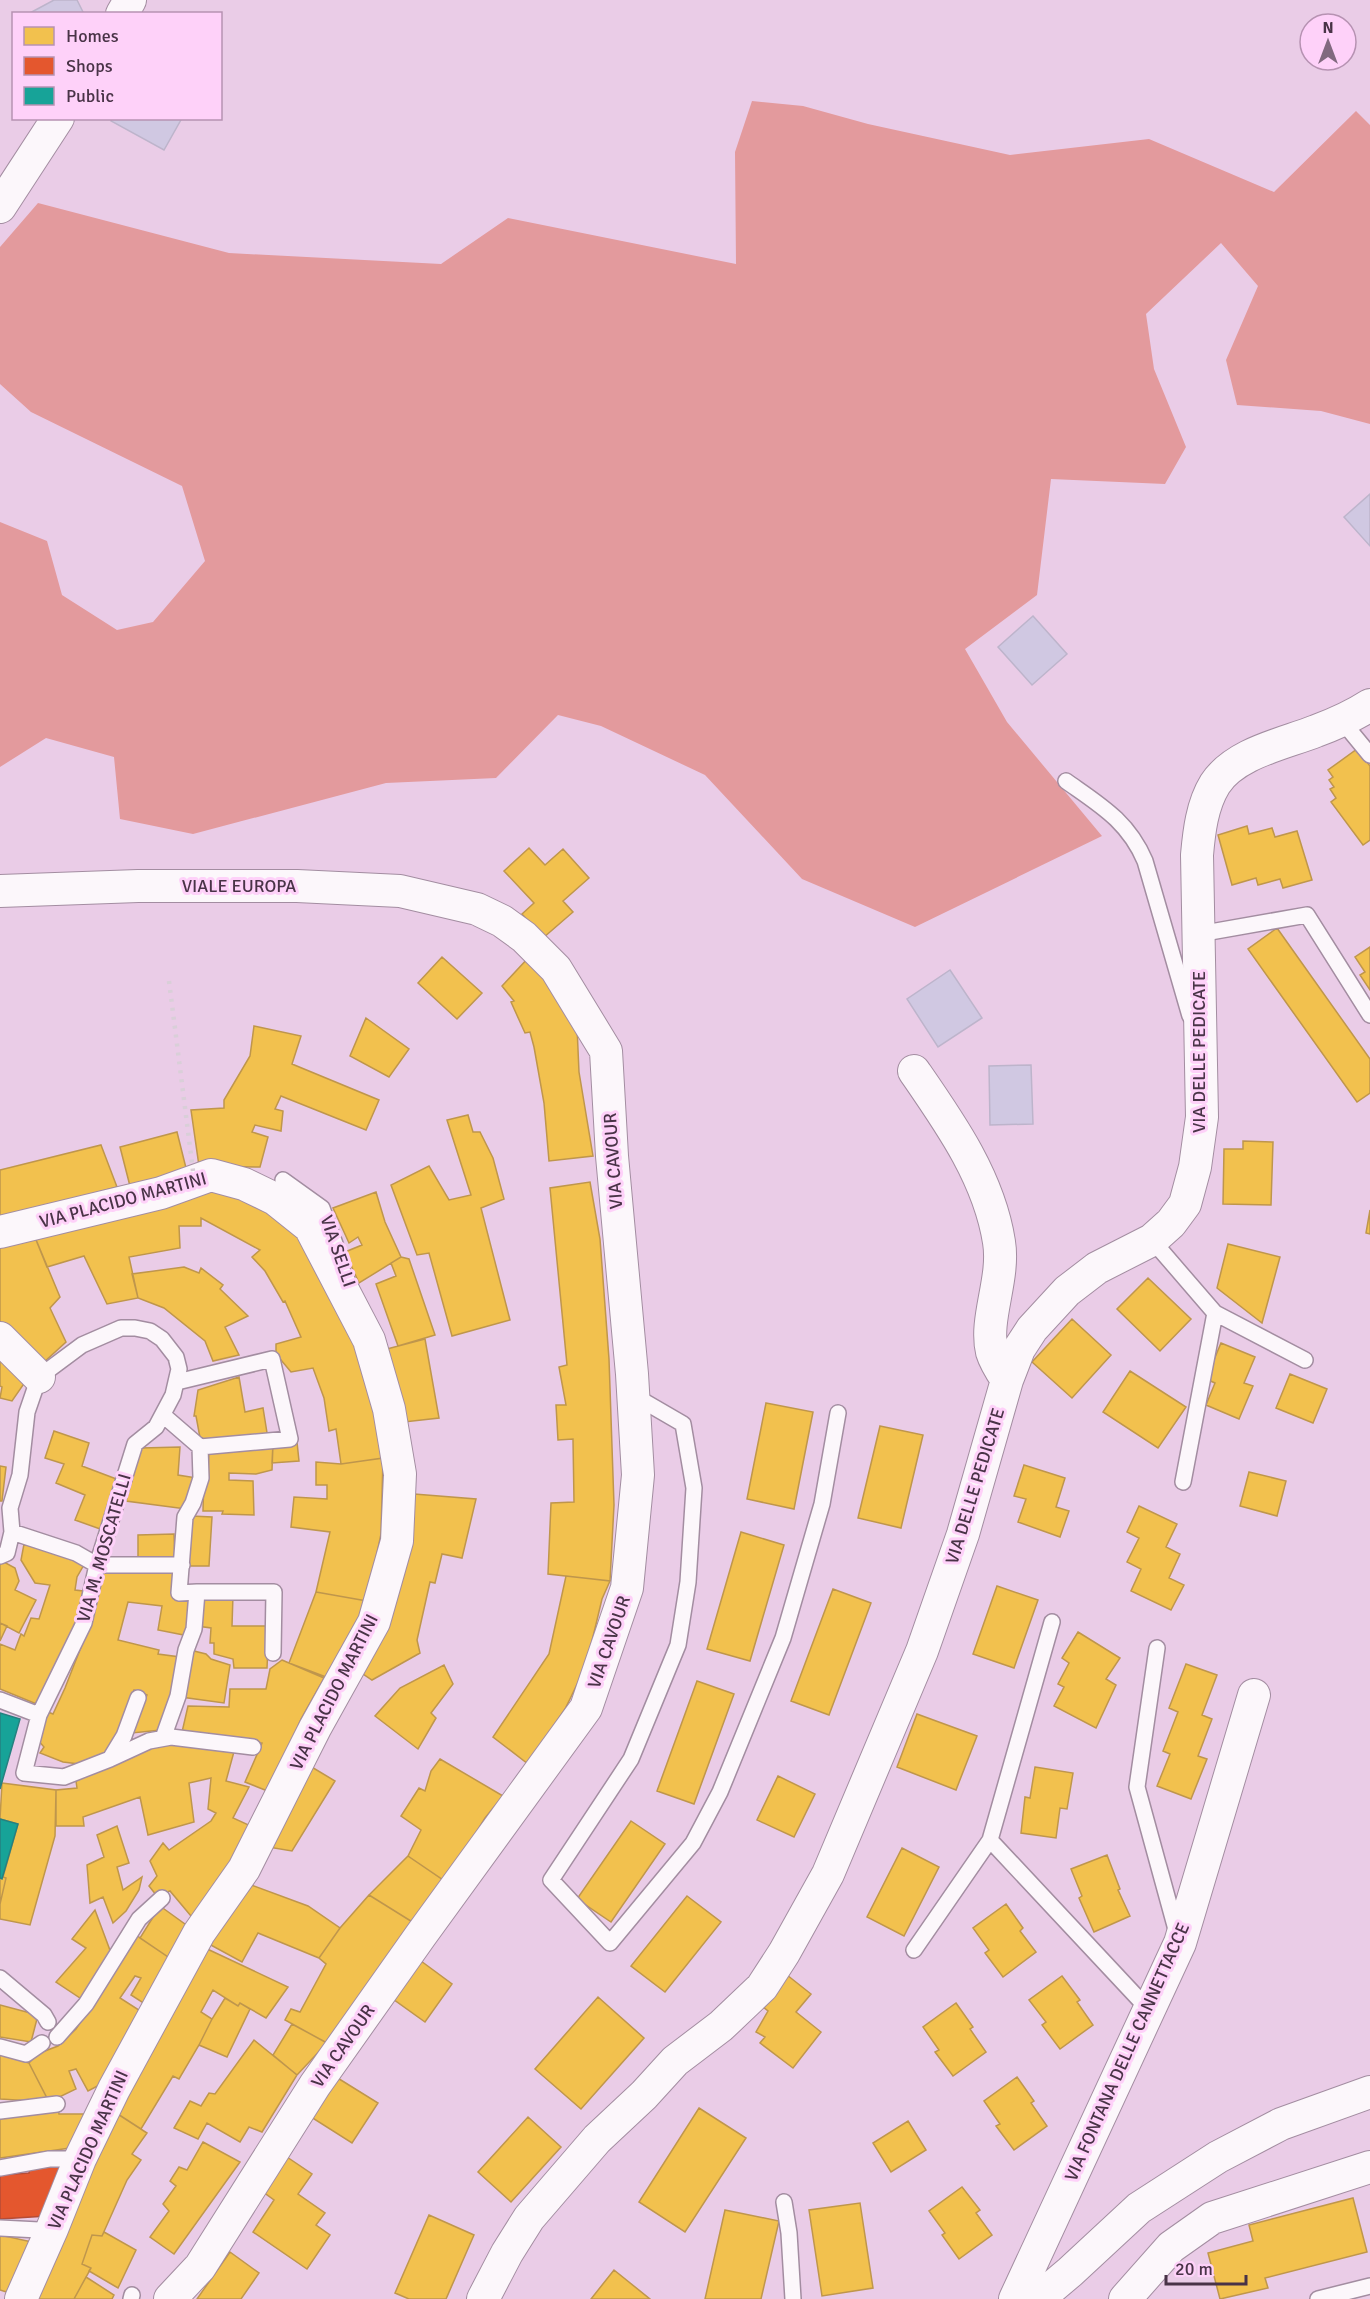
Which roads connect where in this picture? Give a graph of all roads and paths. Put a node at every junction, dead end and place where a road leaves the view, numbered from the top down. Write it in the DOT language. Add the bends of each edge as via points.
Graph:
graph roads {
  1 [pos="57,120"];
  2 [pos="0,207"];
  3 [pos="1370,705"];
  4 [pos="1342,721"];
  5 [pos="1370,755"];
  6 [pos="1066,781"];
  7 [pos="0,891"];
  8 [pos="477,909"];
  9 [pos="1199,934"];
  10 [pos="1370,1015"];
  11 [pos="1202,1060"];
  12 [pos="914,1071"];
  13 [pos="283,1180"];
  14 [pos="0,1232"];
  15 [pos="1152,1240"];
  16 [pos="1215,1313"];
  17 [pos="0,1338"];
  18 [pos="369,1340"];
  19 [pos="1305,1360"];
  20 [pos="39,1377"];
  21 [pos="1007,1380"];
  22 [pos="177,1382"];
  23 [pos="633,1395"];
  24 [pos="838,1413"];
  25 [pos="163,1415"];
  26 [pos="200,1447"];
  27 [pos="1183,1482"];
  28 [pos="5,1507"];
  29 [pos="12,1532"];
  30 [pos="0,1556"];
  31 [pos="97,1565"];
  32 [pos="182,1565"];
  33 [pos="196,1592"];
  34 [pos="1052,1622"];
  35 [pos="1157,1648"];
  36 [pos="273,1653"];
  37 [pos="1254,1695"];
  38 [pos="138,1698"];
  39 [pos="0,1700"];
  40 [pos="39,1715"];
  41 [pos="163,1738"];
  42 [pos="252,1747"];
  43 [pos="110,1759"];
  44 [pos="990,1840"];
  45 [pos="162,1898"];
  46 [pos="1180,1943"];
  47 [pos="914,1950"];
  48 [pos="0,1978"];
  49 [pos="1149,2010"];
  50 [pos="48,2022"];
  51 [pos="57,2037"];
  52 [pos="42,2043"];
  53 [pos="0,2047"];
  54 [pos="1370,2092"];
  55 [pos="57,2104"];
  56 [pos="0,2111"];
  57 [pos="80,2159"];
  58 [pos="1370,2167"];
  59 [pos="0,2168"];
  60 [pos="784,2202"];
  61 [pos="53,2227"];
  62 [pos="0,2228"];
  63 [pos="1370,2286"];
  64 [pos="21,2299"];
  65 [pos="170,2299"];
  66 [pos="483,2299"];
  67 [pos="793,2299"];
  68 [pos="1015,2299"];
  69 [pos="1038,2299"];
  70 [pos="1125,2299"];
  71 [pos="1318,2299"];
  1 -- 2 [label="street"];
  3 -- 4 [label="street, VIA DELLE PEDICATE"];
  4 -- 5 [label="lane"];
  4 -- 9 [label="street, VIA DELLE PEDICATE" via="1243,760 1215,784 1204,810 1198,843"];
  6 -- 11 [label="lane" via="1115,817 1137,843"];
  7 -- 8 [label="street, VIALE EUROPA" via="138,885 297,886 400,891"];
  8 -- 23 [label="street, VIA CAVOUR" via="502,921 556,969 606,1051"];
  9 -- 10 [label="lane" via="1307,915"];
  9 -- 11 [label="street, VIA DELLE PEDICATE"];
  11 -- 15 [label="street, VIA DELLE PEDICATE" via="1200,1135 1192,1182 1180,1213"];
  12 -- 21 [label="street" via="961,1141 993,1212 1001,1260 990,1341 995,1361"];
  13 -- 18 [label="lane, VIA SELLI" via="322,1208"];
  14 -- 18 [label="street, VIA PLACIDO MARTINI" via="160,1193 211,1175 244,1184 275,1199 310,1227"];
  15 -- 16 [label="lane"];
  15 -- 21 [label="street, VIA DELLE PEDICATE" via="1097,1268 1067,1291 1027,1336"];
  16 -- 19 [label="lane"];
  16 -- 27 [label="lane"];
  17 -- 20 [label="street"];
  18 -- 57 [label="street, VIA PLACIDO MARTINI" via="389,1409 400,1474 397,1541 374,1622 244,1869 200,1933 114,2088"];
  20 -- 22 [label="lane" via="82,1345 121,1328 135,1328 150,1331 170,1347 179,1369"];
  20 -- 28 [label="lane" via="27,1412 20,1475"];
  21 -- 66 [label="street, VIA DELLE PEDICATE" via="963,1534 922,1651 828,1874 784,1953 762,1987 721,2026 675,2061 597,2139 529,2218"];
  22 -- 25 [label="lane"];
  22 -- 26 [label="lane" via="272,1359 290,1439"];
  23 -- 24 [label="lane" via="683,1424 694,1488 688,1582 678,1645 631,1759 551,1880 610,1943 693,1843 720,1792 783,1638 822,1504"];
  23 -- 65 [label="street, VIA CAVOUR" via="638,1475 627,1588 586,1708 315,2085 200,2267"];
  25 -- 26 [label="lane"];
  25 -- 31 [label="lane, VIA M. MOSCATELLI" via="156,1427 135,1444"];
  26 -- 32 [label="lane" via="201,1478 185,1516"];
  28 -- 29 [label="lane"];
  29 -- 30 [label="lane" via="7,1553"];
  29 -- 31 [label="lane" via="76,1553"];
  31 -- 32 [label="lane"];
  31 -- 40 [label="lane, VIA M. MOSCATELLI" via="84,1623"];
  32 -- 33 [label="lane" via="180,1593"];
  33 -- 36 [label="lane" via="274,1592"];
  33 -- 41 [label="lane" via="194,1629"];
  34 -- 44 [label="lane"];
  35 -- 46 [label="lane" via="1137,1787"];
  37 -- 46 [label="street, VIA FONTANA DELLE CANNETTACCE"];
  38 -- 43 [label="lane" via="124,1736"];
  39 -- 40 [label="lane"];
  40 -- 43 [label="lane, VIA M. MOSCATELLI" via="24,1773 64,1777"];
  41 -- 42 [label="lane"];
  41 -- 43 [label="lane"];
  44 -- 47 [label="lane"];
  44 -- 49 [label="lane"];
  45 -- 51 [label="lane" via="139,1919 86,2004"];
  46 -- 49 [label="street, VIA FONTANA DELLE CANNETTACCE"];
  48 -- 50 [label="lane"];
  49 -- 68 [label="street, VIA FONTANA DELLE CANNETTACCE"];
  52 -- 53 [label="lane" via="26,2054"];
  54 -- 69 [label="street" via="1281,2124 1218,2157 1139,2208"];
  55 -- 56 [label="lane"];
  57 -- 59 [label="lane" via="49,2159"];
  57 -- 61 [label="street, VIA PLACIDO MARTINI"];
  58 -- 70 [label="street" via="1212,2218 1171,2247"];
  60 -- 67 [label="lane"];
  61 -- 62 [label="lane"];
  61 -- 64 [label="street, VIA PLACIDO MARTINI"];
  63 -- 71 [label="lane"];
}
